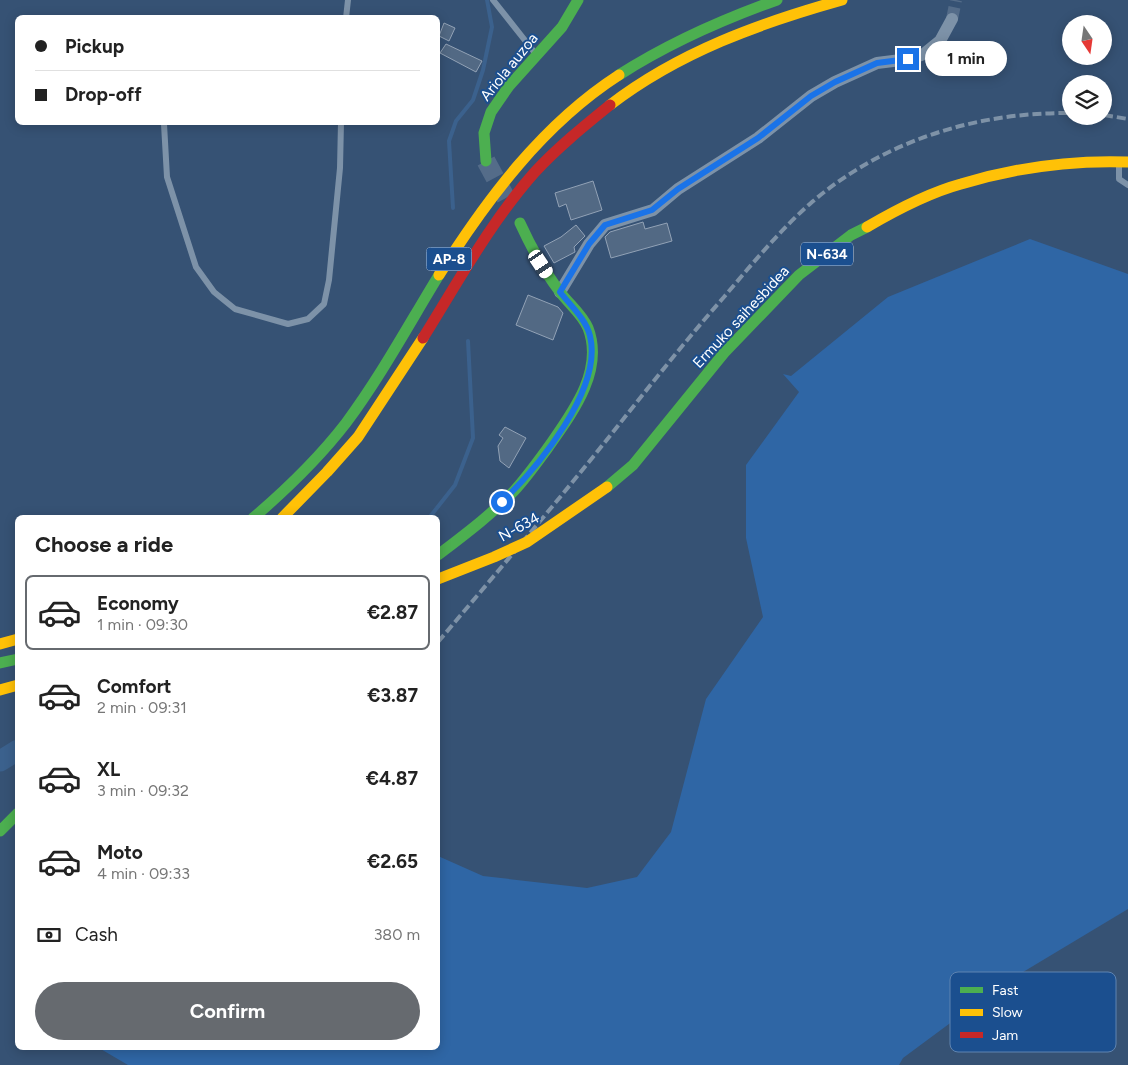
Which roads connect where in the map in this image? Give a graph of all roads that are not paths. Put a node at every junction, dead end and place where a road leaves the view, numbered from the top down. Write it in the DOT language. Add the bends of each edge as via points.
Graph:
graph roads {
  1 [pos="348,0"];
  2 [pos="493,0"];
  3 [pos="578,0"];
  4 [pos="777,0"];
  5 [pos="842,0"];
  6 [pos="346,15"];
  7 [pos="952,19"];
  8 [pos="536,54"];
  9 [pos="164,125"];
  10 [pos="341,125"];
  11 [pos="486,161"];
  12 [pos="1123,162"];
  13 [pos="1128,185"];
  14 [pos="520,223"];
  15 [pos="560,292"];
  16 [pos="607,487"];
  17 [pos="257,515"];
  18 [pos="285,515"];
  19 [pos="440,553"];
  20 [pos="440,578"];
  21 [pos="15,640"];
  22 [pos="0,644"];
  23 [pos="15,660"];
  24 [pos="0,663"];
  25 [pos="15,686"];
  26 [pos="0,690"];
  27 [pos="15,816"];
  28 [pos="0,831"];
  1 -- 6 [label="lane"];
  2 -- 8 [label="lane"];
  3 -- 8 [label="main road, Ariola auzoa" via="563,26"];
  4 -- 17 [label="main road, AP-8" via="741,12 642,60 598,90 556,125 516,166 491,198 345,423 311,463"];
  5 -- 18 [label="main road, AP-8" via="746,30 690,55 650,76 614,101 564,143 500,217 366,425"];
  7 -- 15 [label="street" via="940,41 924,54 877,63 835,82 652,210 605,225 589,244"];
  8 -- 11 [label="main road, Ariola auzoa" via="486,121 483,142"];
  9 -- 10 [label="lane" via="167,177 196,267 214,292 235,308 288,324 308,319 324,304 334,233"];
  12 -- 13 [label="lane" via="1120,179"];
  12 -- 16 [label="main road, Ermuko saihesbidea / N-634" via="1096,161 1027,169 960,184 899,209 851,235 799,275 768,307 724,353 639,459"];
  14 -- 15 [label="main road" via="532,250"];
  15 -- 19 [label="main road" via="586,324 590,336 592,359 586,386 562,428 524,481 491,513"];
  16 -- 20 [label="main road, N-634, bridge" via="527,542"];
  21 -- 22 [label="main road"];
  23 -- 24 [label="main road"];
  25 -- 26 [label="main road"];
  27 -- 28 [label="main road"];
}
